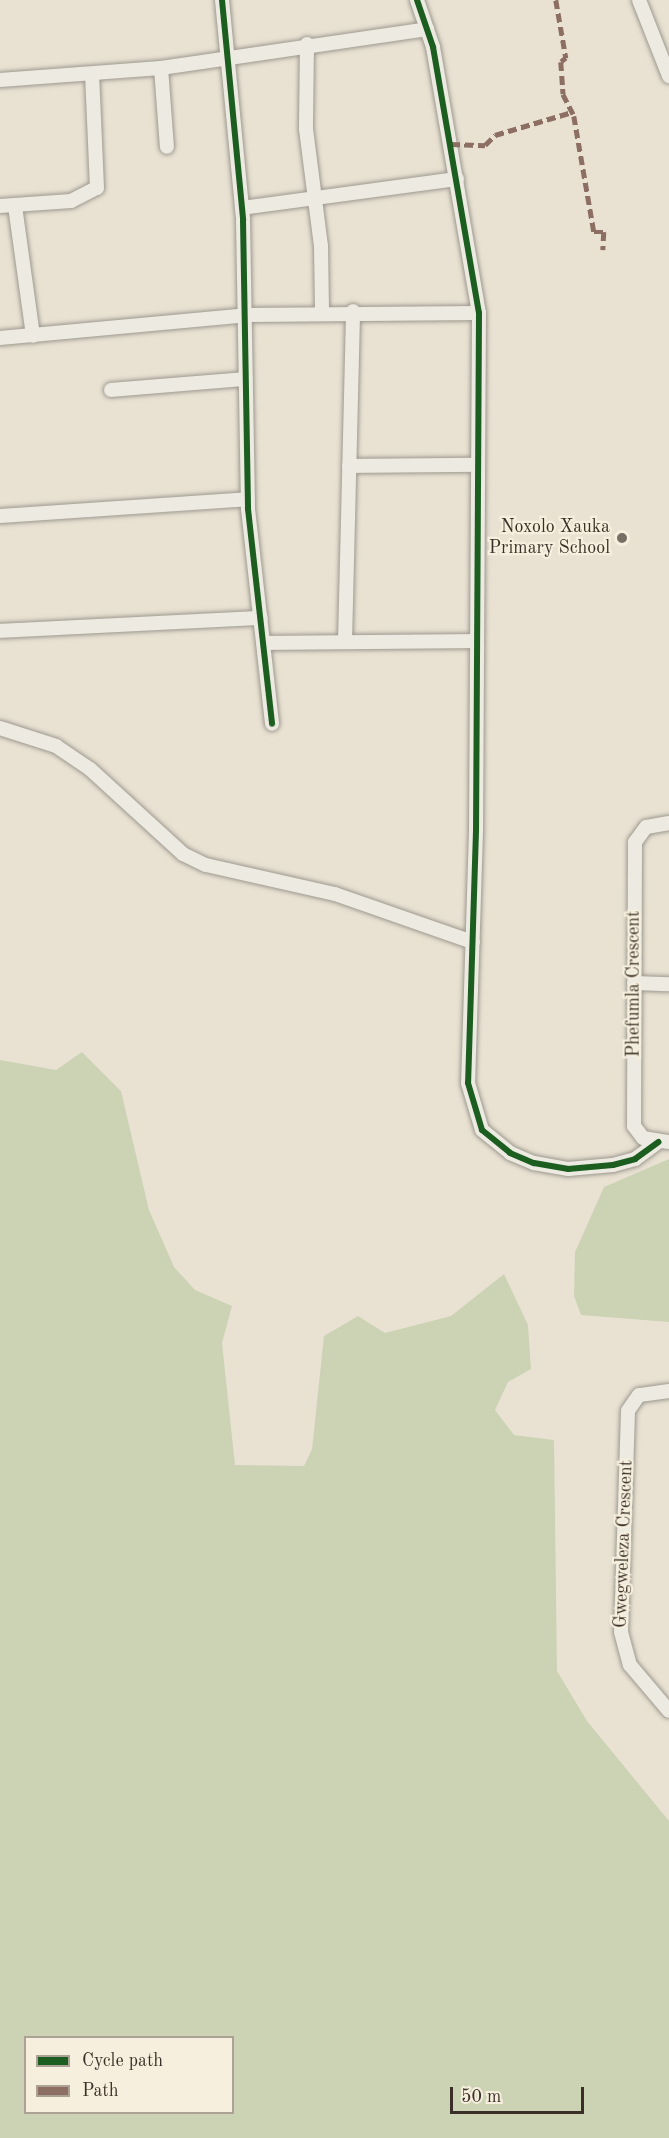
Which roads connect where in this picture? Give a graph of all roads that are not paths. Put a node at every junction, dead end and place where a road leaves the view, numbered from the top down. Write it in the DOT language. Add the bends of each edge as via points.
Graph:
graph roads {
  1 [pos="222,0"];
  2 [pos="417,0"];
  3 [pos="639,0"];
  4 [pos="427,29"];
  5 [pos="307,44"];
  6 [pos="231,59"];
  7 [pos="668,66"];
  8 [pos="161,68"];
  9 [pos="92,74"];
  10 [pos="0,80"];
  11 [pos="167,147"];
  12 [pos="457,179"];
  13 [pos="316,201"];
  14 [pos="0,206"];
  15 [pos="15,206"];
  16 [pos="242,208"];
  17 [pos="353,311"];
  18 [pos="321,313"];
  19 [pos="479,313"];
  20 [pos="246,315"];
  21 [pos="33,336"];
  22 [pos="0,338"];
  23 [pos="246,379"];
  24 [pos="111,390"];
  25 [pos="475,465"];
  26 [pos="349,466"];
  27 [pos="248,499"];
  28 [pos="0,516"];
  29 [pos="261,618"];
  30 [pos="0,631"];
  31 [pos="476,641"];
  32 [pos="345,642"];
  33 [pos="264,643"];
  34 [pos="272,724"];
  35 [pos="0,728"];
  36 [pos="669,823"];
  37 [pos="473,942"];
  38 [pos="634,983"];
  39 [pos="669,984"];
  40 [pos="664,1142"];
  41 [pos="669,1391"];
  42 [pos="669,1711"];
  1 -- 6 [label="street"];
  2 -- 4 [label="street"];
  3 -- 7 [label="street"];
  4 -- 5 [label="street"];
  4 -- 12 [label="street"];
  5 -- 6 [label="street"];
  5 -- 13 [label="street" via="306,129"];
  6 -- 8 [label="street"];
  6 -- 16 [label="street"];
  8 -- 9 [label="street"];
  8 -- 11 [label="street"];
  9 -- 10 [label="street"];
  9 -- 15 [label="street" via="97,188 81,199"];
  12 -- 13 [label="street"];
  12 -- 19 [label="street"];
  13 -- 16 [label="street"];
  13 -- 18 [label="street"];
  14 -- 15 [label="street"];
  15 -- 21 [label="street"];
  16 -- 20 [label="street"];
  17 -- 18 [label="street"];
  17 -- 19 [label="street"];
  17 -- 26 [label="street"];
  18 -- 20 [label="street"];
  19 -- 25 [label="street"];
  20 -- 21 [label="street"];
  20 -- 23 [label="street"];
  21 -- 22 [label="street"];
  23 -- 24 [label="street"];
  23 -- 27 [label="street"];
  25 -- 26 [label="street"];
  25 -- 31 [label="street"];
  26 -- 32 [label="street"];
  27 -- 28 [label="street"];
  27 -- 29 [label="street"];
  29 -- 30 [label="street"];
  29 -- 33 [label="street"];
  31 -- 32 [label="street"];
  31 -- 37 [label="street"];
  32 -- 33 [label="street"];
  33 -- 34 [label="street"];
  35 -- 37 [label="street" via="56,746 90,769 183,854 206,865 335,894"];
  36 -- 38 [label="street, Phefumla Crescent" via="646,827 635,842"];
  37 -- 40 [label="street" via="467,1072 482,1130 510,1153 568,1169 635,1159"];
  38 -- 39 [label="street"];
  38 -- 40 [label="street, Phefumla Crescent" via="634,1126 643,1138"];
  41 -- 42 [label="street, Gwegweleza Crescent" via="639,1395 628,1411 621,1632 630,1665"];
}
